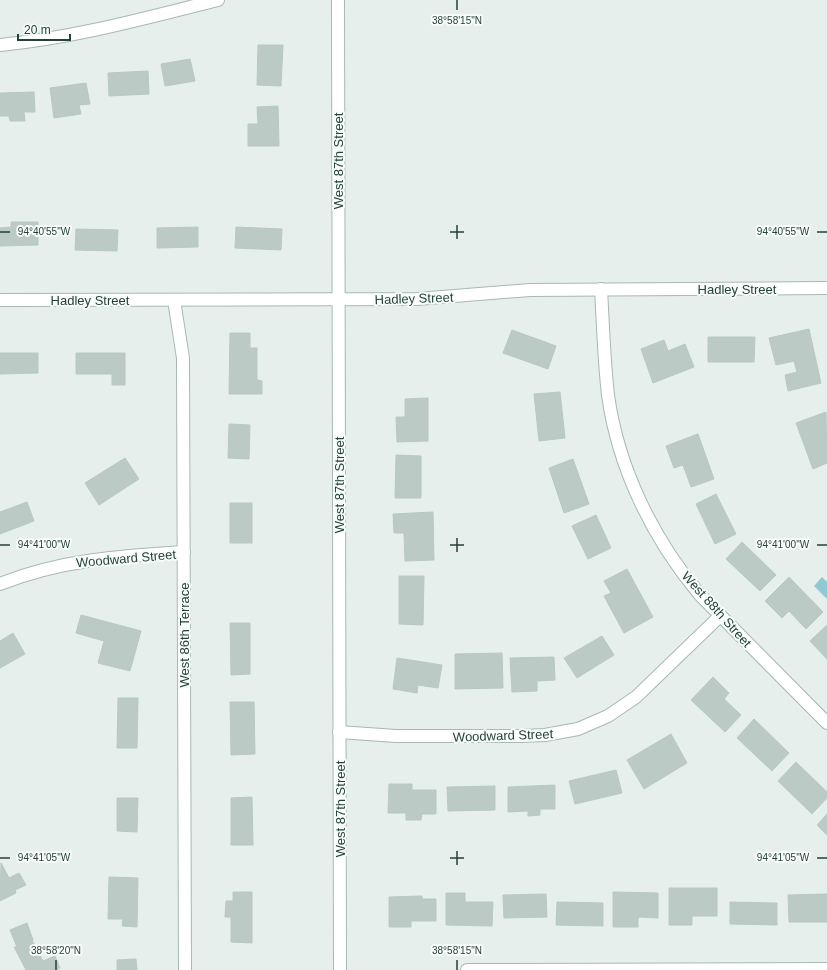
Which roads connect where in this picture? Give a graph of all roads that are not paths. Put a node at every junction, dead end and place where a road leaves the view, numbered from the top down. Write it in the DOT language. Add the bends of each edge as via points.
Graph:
graph roads {
  1 [pos="218,0"];
  2 [pos="338,0"];
  3 [pos="0,45"];
  4 [pos="827,288"];
  5 [pos="601,289"];
  6 [pos="0,300"];
  7 [pos="174,300"];
  8 [pos="339,300"];
  9 [pos="184,552"];
  10 [pos="0,584"];
  11 [pos="720,616"];
  12 [pos="827,723"];
  13 [pos="339,732"];
  14 [pos="827,969"];
  15 [pos="185,970"];
  16 [pos="340,970"];
  17 [pos="467,970"];
  1 -- 3 [label="street" via="118,25"];
  2 -- 8 [label="street, West 87th Street"];
  4 -- 5 [label="street, Hadley Street"];
  5 -- 8 [label="street, Hadley Street" via="530,290 417,299"];
  5 -- 11 [label="street, West 88th Street" via="609,397 622,456 661,542 687,580"];
  6 -- 7 [label="street, Hadley Street"];
  7 -- 8 [label="street, Hadley Street"];
  7 -- 9 [label="street, West 86th Terrace" via="184,358"];
  8 -- 13 [label="street, West 87th Street"];
  9 -- 10 [label="street, Woodward Street" via="77,561"];
  9 -- 15 [label="street, West 86th Terrace"];
  11 -- 12 [label="street, West 88th Street"];
  11 -- 13 [label="street, Woodward Street" via="636,697 608,716 578,729 521,736 396,736"];
  13 -- 16 [label="street, West 87th Street"];
  14 -- 17 [label="street"];
}
